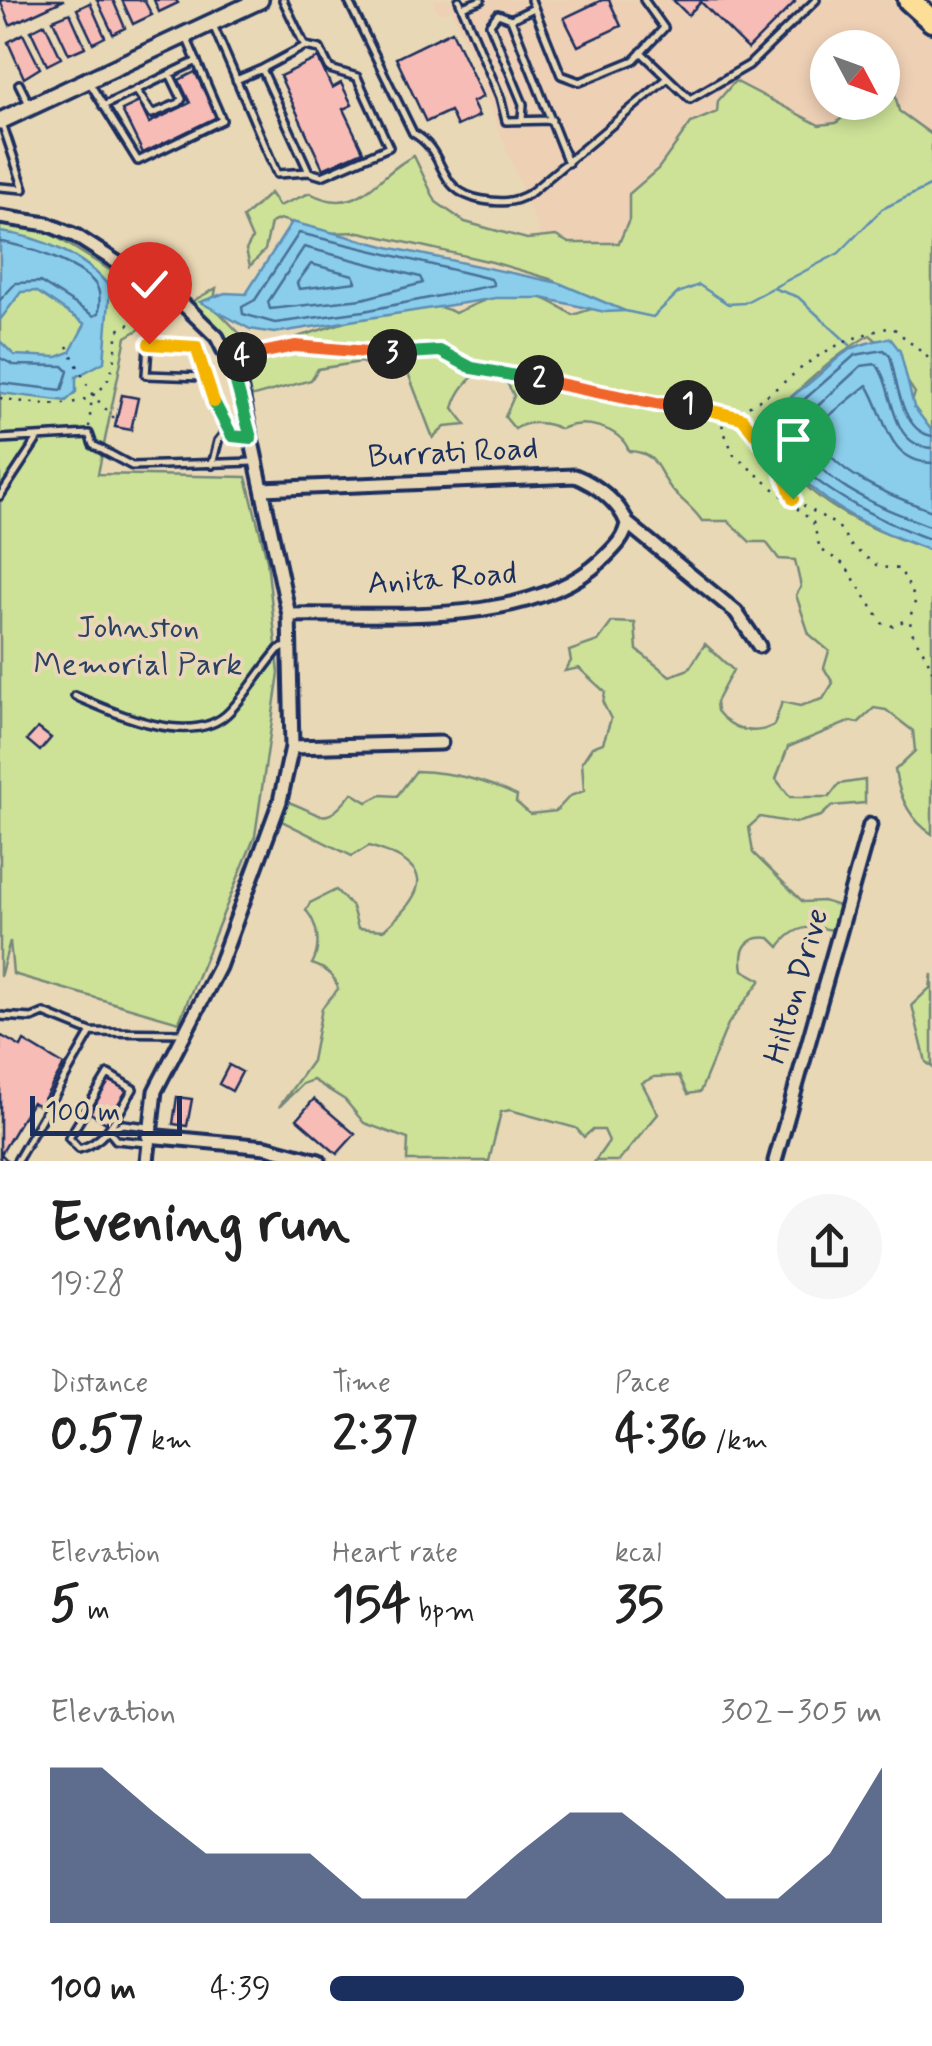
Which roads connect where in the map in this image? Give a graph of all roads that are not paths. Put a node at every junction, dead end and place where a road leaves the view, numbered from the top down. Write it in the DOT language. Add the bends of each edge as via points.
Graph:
graph roads {
  1 [pos="260,0"];
  2 [pos="283,0"];
  3 [pos="348,0"];
  4 [pos="481,0"];
  5 [pos="531,0"];
  6 [pos="644,0"];
  7 [pos="816,0"];
  8 [pos="909,0"];
  9 [pos="462,3"];
  10 [pos="230,6"];
  11 [pos="534,8"];
  12 [pos="511,18"];
  13 [pos="932,21"];
  14 [pos="212,22"];
  15 [pos="186,34"];
  16 [pos="305,46"];
  17 [pos="642,52"];
  18 [pos="197,61"];
  19 [pos="262,69"];
  20 [pos="170,74"];
  21 [pos="668,78"];
  22 [pos="88,80"];
  23 [pos="236,80"];
  24 [pos="18,84"];
  25 [pos="136,90"];
  26 [pos="30,106"];
  27 [pos="102,106"];
  28 [pos="522,119"];
  29 [pos="0,120"];
  30 [pos="552,120"];
  31 [pos="568,163"];
  32 [pos="310,172"];
  33 [pos="0,187"];
  34 [pos="0,218"];
  35 [pos="203,377"];
  36 [pos="227,430"];
  37 [pos="38,438"];
  38 [pos="251,438"];
  39 [pos="0,439"];
  40 [pos="256,462"];
  41 [pos="212,466"];
  42 [pos="262,488"];
  43 [pos="0,496"];
  44 [pos="627,523"];
  45 [pos="289,615"];
  46 [pos="290,646"];
  47 [pos="759,646"];
  48 [pos="75,696"];
  49 [pos="440,743"];
  50 [pos="292,747"];
  51 [pos="870,824"];
  52 [pos="0,1016"];
  53 [pos="91,1032"];
  54 [pos="186,1033"];
  55 [pos="108,1130"];
  56 [pos="148,1135"];
  57 [pos="266,1146"];
  58 [pos="17,1161"];
  59 [pos="147,1161"];
  60 [pos="263,1161"];
  61 [pos="319,1161"];
  62 [pos="775,1161"];
  1 -- 10 [label="main road"];
  2 -- 16 [label="lane"];
  3 -- 31 [label="lane" via="414,133 430,142 453,189 468,198 517,200"];
  4 -- 9 [label="lane"];
  5 -- 11 [label="lane"];
  6 -- 17 [label="lane" via="664,28"];
  7 -- 21 [label="lane" via="749,65 690,99"];
  8 -- 13 [label="highway"];
  9 -- 28 [label="lane" via="506,121"];
  10 -- 14 [label="main road"];
  11 -- 12 [label="lane"];
  11 -- 17 [label="lane" via="569,81"];
  12 -- 28 [label="lane" via="498,14 490,24 526,112"];
  12 -- 30 [label="lane"];
  14 -- 15 [label="main road"];
  14 -- 23 [label="lane"];
  15 -- 18 [label="lane"];
  15 -- 22 [label="main road"];
  16 -- 19 [label="lane"];
  16 -- 32 [label="lane" via="320,49 330,69 357,77 389,146 322,176"];
  17 -- 21 [label="lane"];
  18 -- 20 [label="lane"];
  18 -- 27 [label="lane" via="222,120 138,160"];
  19 -- 23 [label="lane"];
  19 -- 32 [label="lane"];
  20 -- 25 [label="lane"];
  20 -- 25 [label="lane" via="179,103 152,114"];
  21 -- 31 [label="lane"];
  22 -- 26 [label="main road"];
  22 -- 27 [label="lane"];
  23 -- 32 [label="lane" via="278,174"];
  24 -- 26 [label="lane"];
  25 -- 27 [label="lane"];
  26 -- 29 [label="main road"];
  28 -- 30 [label="lane"];
  29 -- 33 [label="lane" via="24,189"];
  30 -- 31 [label="lane"];
  34 -- 38 [label="street" via="47,224 197,316 230,360"];
  35 -- 35 [label="lane" via="192,344 148,346 146,376"];
  35 -- 36 [label="lane"];
  36 -- 38 [label="lane" via="237,439"];
  36 -- 41 [label="lane"];
  37 -- 39 [label="lane"];
  37 -- 41 [label="lane" via="89,434 93,446 132,466"];
  37 -- 43 [label="lane"];
  38 -- 40 [label="street"];
  40 -- 41 [label="lane"];
  40 -- 42 [label="street"];
  42 -- 44 [label="street, Burrati Road" via="569,475 592,484"];
  42 -- 45 [label="street"];
  44 -- 45 [label="street, Anita Road" via="618,544 587,573 526,602"];
  44 -- 47 [label="street, Burrati Road" via="736,612"];
  45 -- 46 [label="street"];
  46 -- 48 [label="lane" via="279,649 229,713 205,726 132,721"];
  46 -- 50 [label="street"];
  49 -- 50 [label="street"];
  50 -- 54 [label="street" via="248,893"];
  51 -- 62 [label="street, Hilton Drive"];
  52 -- 53 [label="lane" via="44,1013"];
  53 -- 54 [label="lane"];
  53 -- 58 [label="lane"];
  54 -- 56 [label="street" via="156,1091"];
  55 -- 55 [label="lane" via="134,1089 108,1074 69,1138 79,1149"];
  55 -- 56 [label="lane" via="122,1124"];
  55 -- 56 [label="lane" via="116,1140"];
  56 -- 57 [label="street"];
  56 -- 59 [label="street"];
  57 -- 60 [label="lane"];
  57 -- 61 [label="street"];
}
